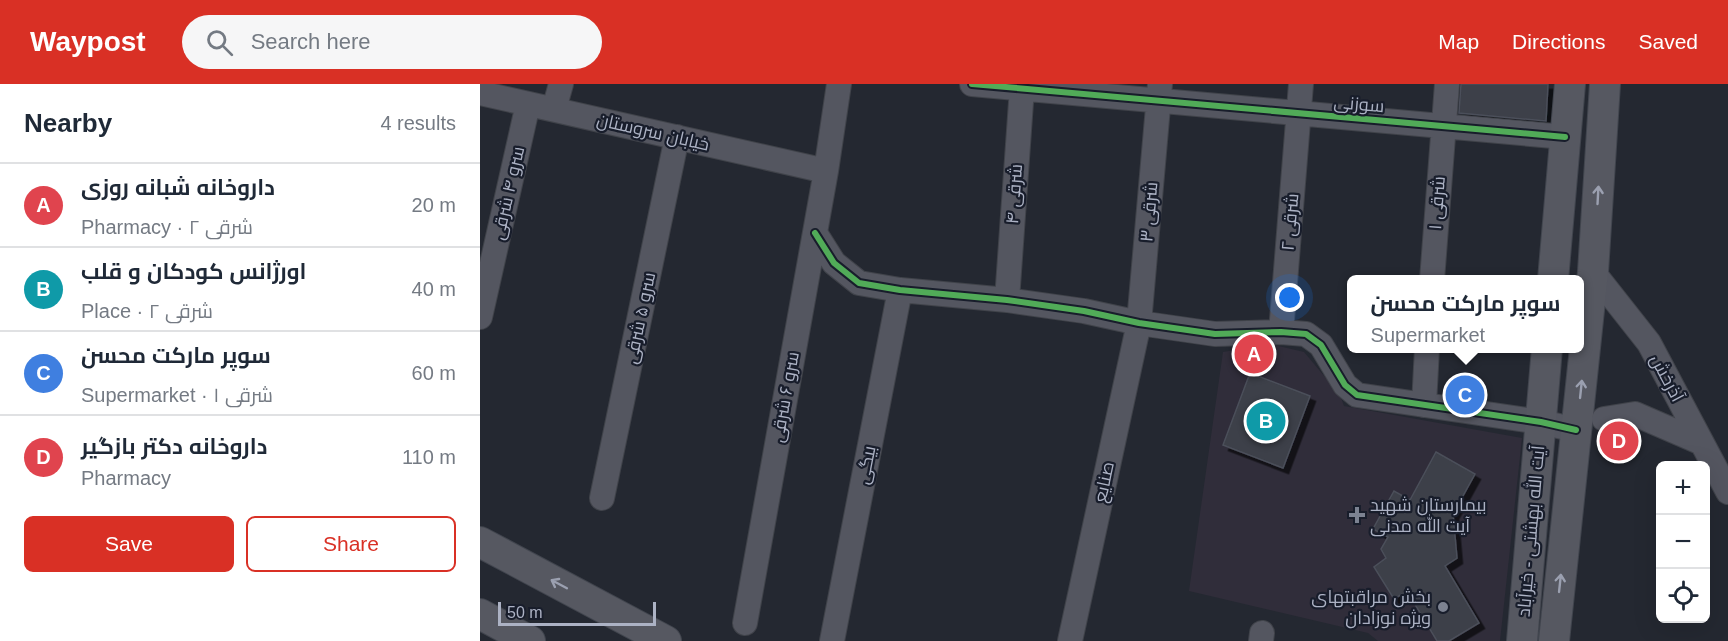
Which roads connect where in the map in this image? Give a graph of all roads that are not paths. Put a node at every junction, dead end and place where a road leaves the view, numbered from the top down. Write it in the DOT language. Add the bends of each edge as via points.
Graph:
graph roads {
  1 [pos="561,84"];
  2 [pos="839,84"];
  3 [pos="972,84"];
  4 [pos="1301,84"];
  5 [pos="1446,84"];
  6 [pos="1570,84"];
  7 [pos="1605,84"];
  8 [pos="1022,88"];
  9 [pos="1079,89"];
  10 [pos="1159,92"];
  11 [pos="480,93"];
  12 [pos="528,104"];
  13 [pos="554,109"];
  14 [pos="1299,113"];
  15 [pos="1443,126"];
  16 [pos="677,137"];
  17 [pos="1565,137"];
  18 [pos="1601,139"];
  19 [pos="826,171"];
  20 [pos="815,233"];
  21 [pos="1593,272"];
  22 [pos="1432,275"];
  23 [pos="1553,275"];
  24 [pos="900,290"];
  25 [pos="1007,300"];
  26 [pos="480,317"];
  27 [pos="1139,323"];
  28 [pos="1281,332"];
  29 [pos="1427,353"];
  30 [pos="1547,353"];
  31 [pos="1424,405"];
  32 [pos="1604,418"];
  33 [pos="1541,422"];
  34 [pos="1576,430"];
  35 [pos="1702,443"];
  36 [pos="1728,492"];
  37 [pos="602,498"];
  38 [pos="480,542"];
  39 [pos="480,614"];
  40 [pos="745,623"];
  41 [pos="530,641"];
  42 [pos="666,641"];
  43 [pos="832,641"];
  44 [pos="1070,641"];
  45 [pos="1521,641"];
  46 [pos="1554,641"];
  1 -- 13 [label="street"];
  2 -- 19 [label="street, سرو ۶ شرقی"];
  3 -- 8 [label="street, سوزنی"];
  4 -- 14 [label="street, شرقی ۲"];
  5 -- 15 [label="street, شرقی ۱"];
  6 -- 17 [label="main road"];
  7 -- 18 [label="main road, آیت الله بهشتی - خیرآباد"];
  8 -- 9 [label="street, سوزنی"];
  8 -- 25 [label="street, شرقی ۴"];
  9 -- 10 [label="street, سوزنی"];
  10 -- 14 [label="street, سوزنی"];
  10 -- 27 [label="street, شرقی ۳"];
  11 -- 12 [label="street, خیابان سروستان"];
  12 -- 13 [label="street, خیابان سروستان"];
  12 -- 26 [label="street, سرو ۴ شرقی"];
  13 -- 16 [label="street, خیابان سروستان"];
  14 -- 15 [label="street, سوزنی"];
  14 -- 28 [label="street, شرقی ۲"];
  15 -- 17 [label="street, سوزنی"];
  15 -- 22 [label="street, شرقی ۱"];
  16 -- 19 [label="street, خیابان سروستان"];
  16 -- 37 [label="street, سرو ۵ شرقی"];
  17 -- 18 [label="main road"];
  17 -- 23 [label="main road"];
  21 -- 18 [label="main road, آیت الله بهشتی - خیرآباد, one-way"];
  19 -- 20 [label="street, سرو ۶ شرقی"];
  20 -- 24 [label="street" via="834,263 859,283"];
  20 -- 40 [label="street, سرو ۶ شرقی"];
  34 -- 21 [label="main road, آیت الله بهشتی - خیرآباد, one-way"];
  21 -- 35 [label="street, آذرخش" via="1649,343"];
  24 -- 25 [label="street"];
  24 -- 43 [label="street, بیگی"];
  25 -- 27 [label="street"];
  27 -- 28 [label="street" via="1215,334"];
  27 -- 44 [label="street, صنایع"];
  28 -- 31 [label="street" via="1306,334 1314,339 1345,386 1357,395"];
  29 -- 31 [label="street"];
  30 -- 33 [label="main road, آیت الله بهشتی - خیرآباد"];
  31 -- 33 [label="street"];
  32 -- 35 [label="street" via="1635,414"];
  33 -- 34 [label="street"];
  33 -- 45 [label="main road, آیت الله بهشتی - خیرآباد"];
  46 -- 34 [label="main road, آیت الله بهشتی - خیرآباد, one-way"];
  35 -- 36 [label="street, آذرخش"];
  42 -- 38 [label="main road, one-way"];
  39 -- 41 [label="main road"];
}
